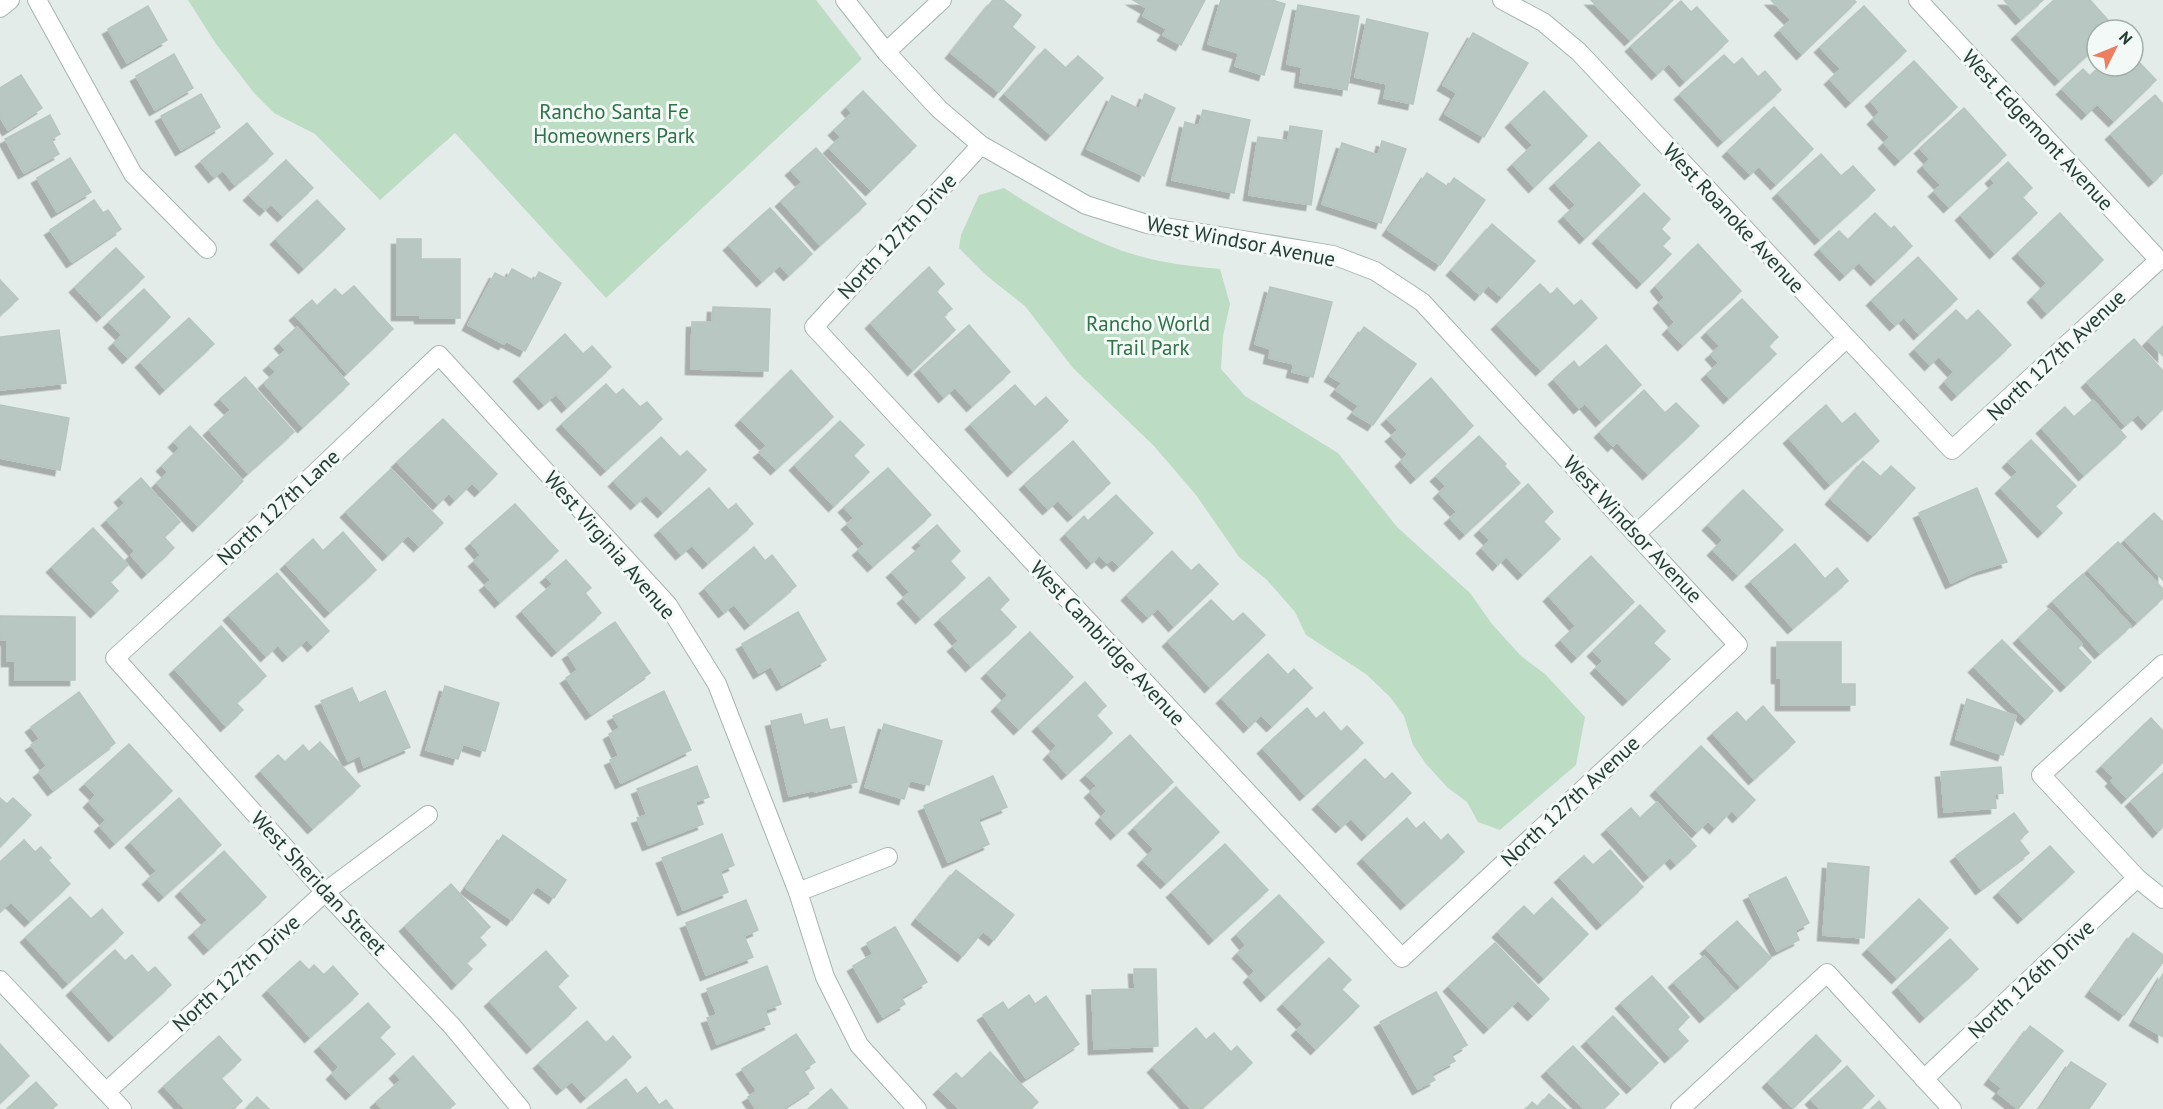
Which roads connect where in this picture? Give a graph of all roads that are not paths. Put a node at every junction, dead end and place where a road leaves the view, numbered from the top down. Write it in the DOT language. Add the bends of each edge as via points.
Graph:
graph roads {
  1 [pos="10,0"];
  2 [pos="37,0"];
  3 [pos="844,0"];
  4 [pos="942,0"];
  5 [pos="1502,0"];
  6 [pos="1918,0"];
  7 [pos="0,8"];
  8 [pos="886,52"];
  9 [pos="981,145"];
  10 [pos="207,249"];
  11 [pos="2159,260"];
  12 [pos="814,327"];
  13 [pos="1846,338"];
  14 [pos="439,355"];
  15 [pos="1952,450"];
  16 [pos="1637,533"];
  17 [pos="1738,645"];
  18 [pos="115,658"];
  19 [pos="2163,664"];
  20 [pos="428,815"];
  21 [pos="888,857"];
  22 [pos="2137,878"];
  23 [pos="325,891"];
  24 [pos="798,892"];
  25 [pos="2163,899"];
  26 [pos="1402,958"];
  27 [pos="0,980"];
  28 [pos="1924,1079"];
  29 [pos="106,1092"];
  30 [pos="122,1109"];
  31 [pos="521,1109"];
  32 [pos="917,1109"];
  33 [pos="1680,1109"];
  34 [pos="1952,1109"];
  1 -- 7 [label="street"];
  2 -- 10 [label="street" via="133,174"];
  3 -- 8 [label="street, West Windsor Avenue"];
  4 -- 8 [label="street"];
  5 -- 13 [label="street, West Roanoke Avenue" via="1543,22 1579,52"];
  6 -- 11 [label="street, West Edgemont Avenue"];
  8 -- 9 [label="street, West Windsor Avenue" via="939,109"];
  9 -- 12 [label="street, North 127th Drive"];
  9 -- 16 [label="street, West Windsor Avenue" via="1086,205 1147,224 1333,255 1374,271 1422,302"];
  11 -- 15 [label="street, North 127th Avenue"];
  12 -- 26 [label="street, West Cambridge Avenue"];
  13 -- 15 [label="street, West Roanoke Avenue"];
  13 -- 16 [label="street"];
  14 -- 18 [label="street, North 127th Lane"];
  14 -- 24 [label="street, West Virginia Avenue" via="668,605 717,684"];
  16 -- 17 [label="street, West Windsor Avenue"];
  17 -- 26 [label="street, North 127th Avenue"];
  18 -- 23 [label="street, West Sheridan Street"];
  19 -- 22 [label="street" via="2041,775"];
  20 -- 23 [label="street, North 127th Drive"];
  21 -- 24 [label="street"];
  22 -- 25 [label="street"];
  22 -- 28 [label="street, North 126th Drive"];
  23 -- 29 [label="street, North 127th Drive"];
  23 -- 31 [label="street, West Sheridan Street" via="452,1026"];
  24 -- 32 [label="street, West Virginia Avenue" via="825,976 859,1046"];
  27 -- 29 [label="street"];
  28 -- 33 [label="street" via="1827,973"];
  28 -- 34 [label="street"];
  29 -- 30 [label="street"];
}
